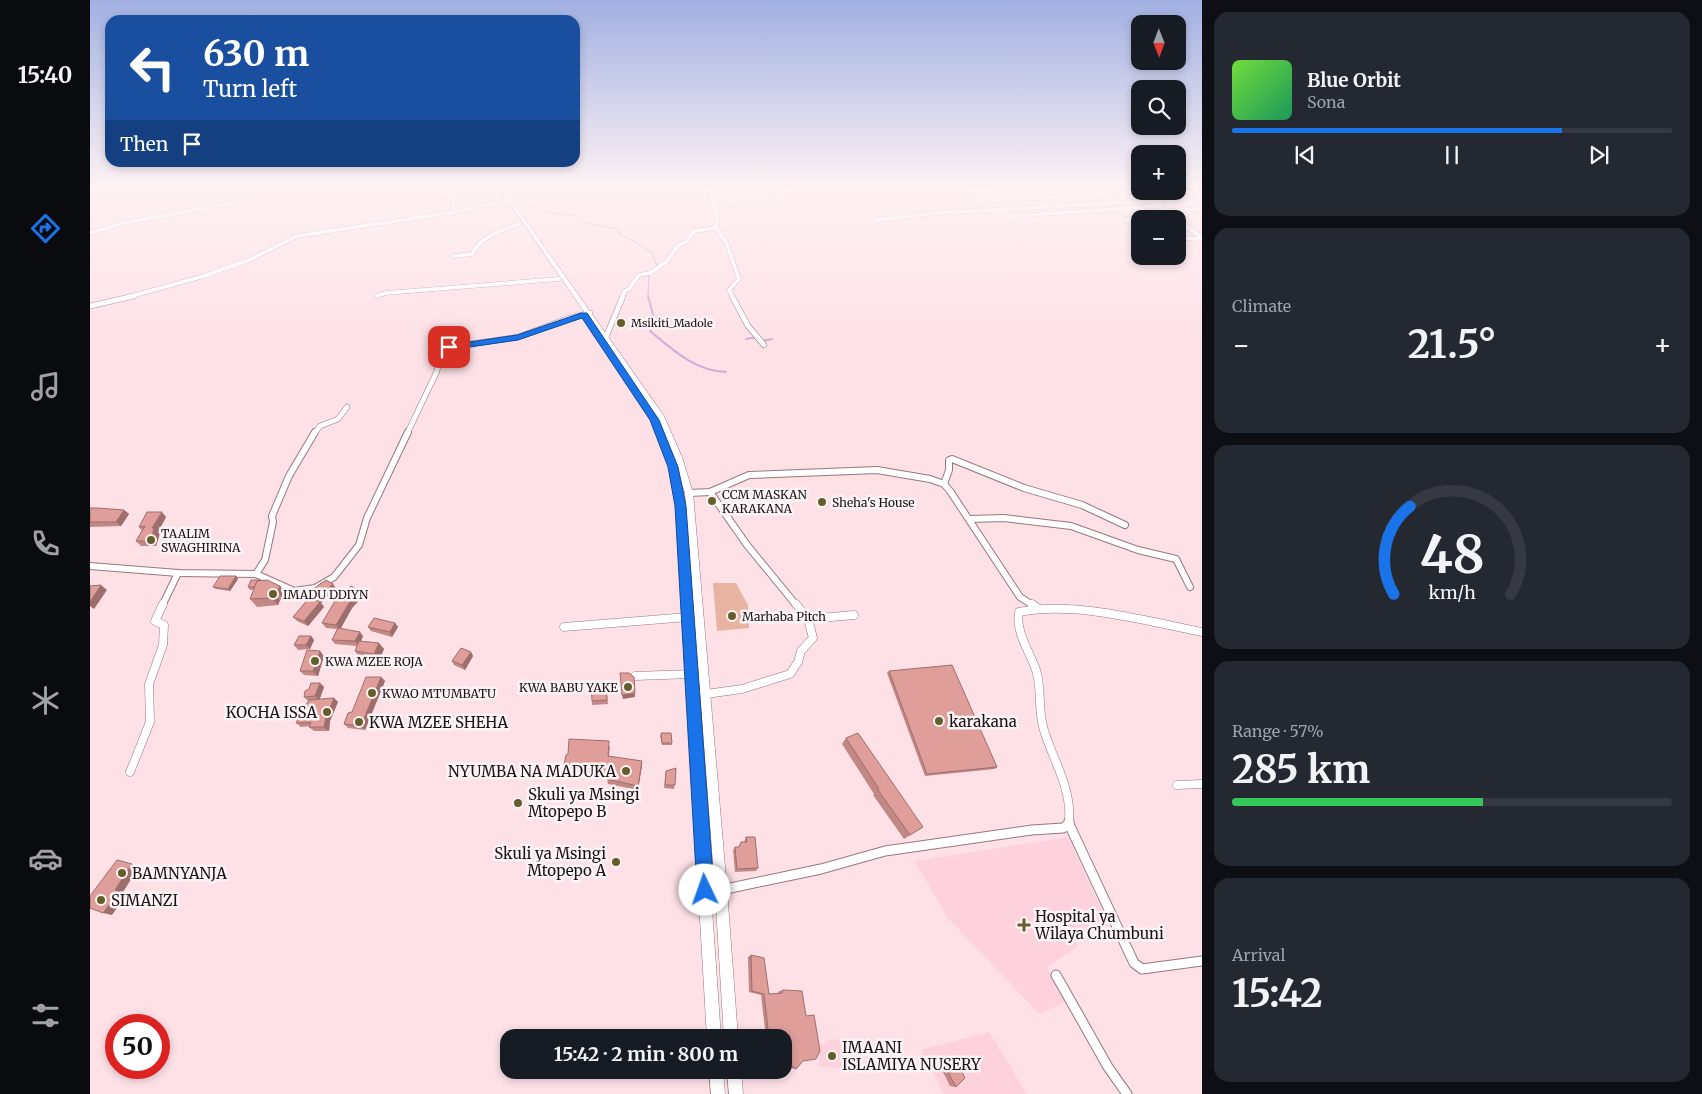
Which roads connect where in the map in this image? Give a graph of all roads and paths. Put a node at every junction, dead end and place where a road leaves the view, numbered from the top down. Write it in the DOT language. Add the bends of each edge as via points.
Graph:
graph roads {
  1 [pos="291,239"];
  2 [pos="485,239"];
  3 [pos="530,239"];
  4 [pos="534,239"];
  5 [pos="687,239"];
  6 [pos="724,239"];
  7 [pos="454,256"];
  8 [pos="559,279"];
  9 [pos="376,296"];
  10 [pos="90,306"];
  11 [pos="587,314"];
  12 [pos="606,337"];
  13 [pos="764,346"];
  14 [pos="347,407"];
  15 [pos="944,484"];
  16 [pos="710,492"];
  17 [pos="689,493"];
  18 [pos="969,518"];
  19 [pos="1125,525"];
  20 [pos="90,566"];
  21 [pos="178,573"];
  22 [pos="256,574"];
  23 [pos="1190,587"];
  24 [pos="1039,609"];
  25 [pos="854,615"];
  26 [pos="688,617"];
  27 [pos="808,619"];
  28 [pos="564,628"];
  29 [pos="1202,632"];
  30 [pos="692,674"];
  31 [pos="635,676"];
  32 [pos="706,694"];
  33 [pos="130,772"];
  34 [pos="1202,784"];
  35 [pos="1177,785"];
  36 [pos="1069,824"];
  37 [pos="705,890"];
  38 [pos="722,890"];
  39 [pos="1202,961"];
  40 [pos="1056,975"];
  41 [pos="713,1029"];
  42 [pos="730,1029"];
  43 [pos="717,1079"];
  44 [pos="735,1079"];
  45 [pos="718,1094"];
  46 [pos="736,1094"];
  47 [pos="1127,1094"];
  1 -- 10 [label="street" via="249,260 204,276"];
  2 -- 7 [label="street" via="477,244 472,254"];
  3 -- 8 [label="main road"];
  4 -- 11 [label="main road"];
  5 -- 12 [label="street" via="672,257 648,273 639,275 625,291"];
  6 -- 13 [label="street" via="739,279 729,290 748,326"];
  8 -- 9 [label="street"];
  8 -- 11 [label="main road"];
  11 -- 12 [label="main road"];
  11 -- 22 [label="street" via="518,337 443,348 437,371 367,518 359,545 334,577 315,588 294,591"];
  11 -- 26 [label="main road" via="654,420 671,459 680,506"];
  12 -- 17 [label="main road" via="661,418 676,450"];
  14 -- 22 [label="street" via="338,419 317,429 288,476 272,516 265,560"];
  15 -- 16 [label="street" via="877,470 748,475"];
  15 -- 18 [label="street"];
  15 -- 19 [label="street" via="949,460 952,459 1024,488 1082,505"];
  16 -- 17 [label="street"];
  16 -- 27 [label="street" via="746,545"];
  17 -- 32 [label="main road"];
  18 -- 23 [label="street" via="1004,518 1072,526 1138,550 1176,559"];
  18 -- 24 [label="street" via="1020,596"];
  20 -- 21 [label="street"];
  21 -- 22 [label="street"];
  21 -- 33 [label="street" via="155,621 164,625 163,645 149,684 150,722"];
  24 -- 29 [label="street" via="1074,610"];
  24 -- 36 [label="street" via="1018,612 1016,617 1041,690 1042,725 1070,802"];
  25 -- 27 [label="street"];
  26 -- 28 [label="street"];
  26 -- 30 [label="main road"];
  27 -- 32 [label="street" via="813,638 801,651 790,674 742,689"];
  30 -- 31 [label="street"];
  30 -- 37 [label="main road"];
  32 -- 38 [label="main road"];
  34 -- 35 [label="street"];
  36 -- 38 [label="street" via="1062,828 885,852"];
  36 -- 39 [label="street" via="1134,963 1142,969"];
  37 -- 38 [label="street"];
  37 -- 41 [label="main road"];
  38 -- 42 [label="main road"];
  40 -- 47 [label="street"];
  43 -- 45 [label="main road"];
  44 -- 46 [label="main road"];
}
